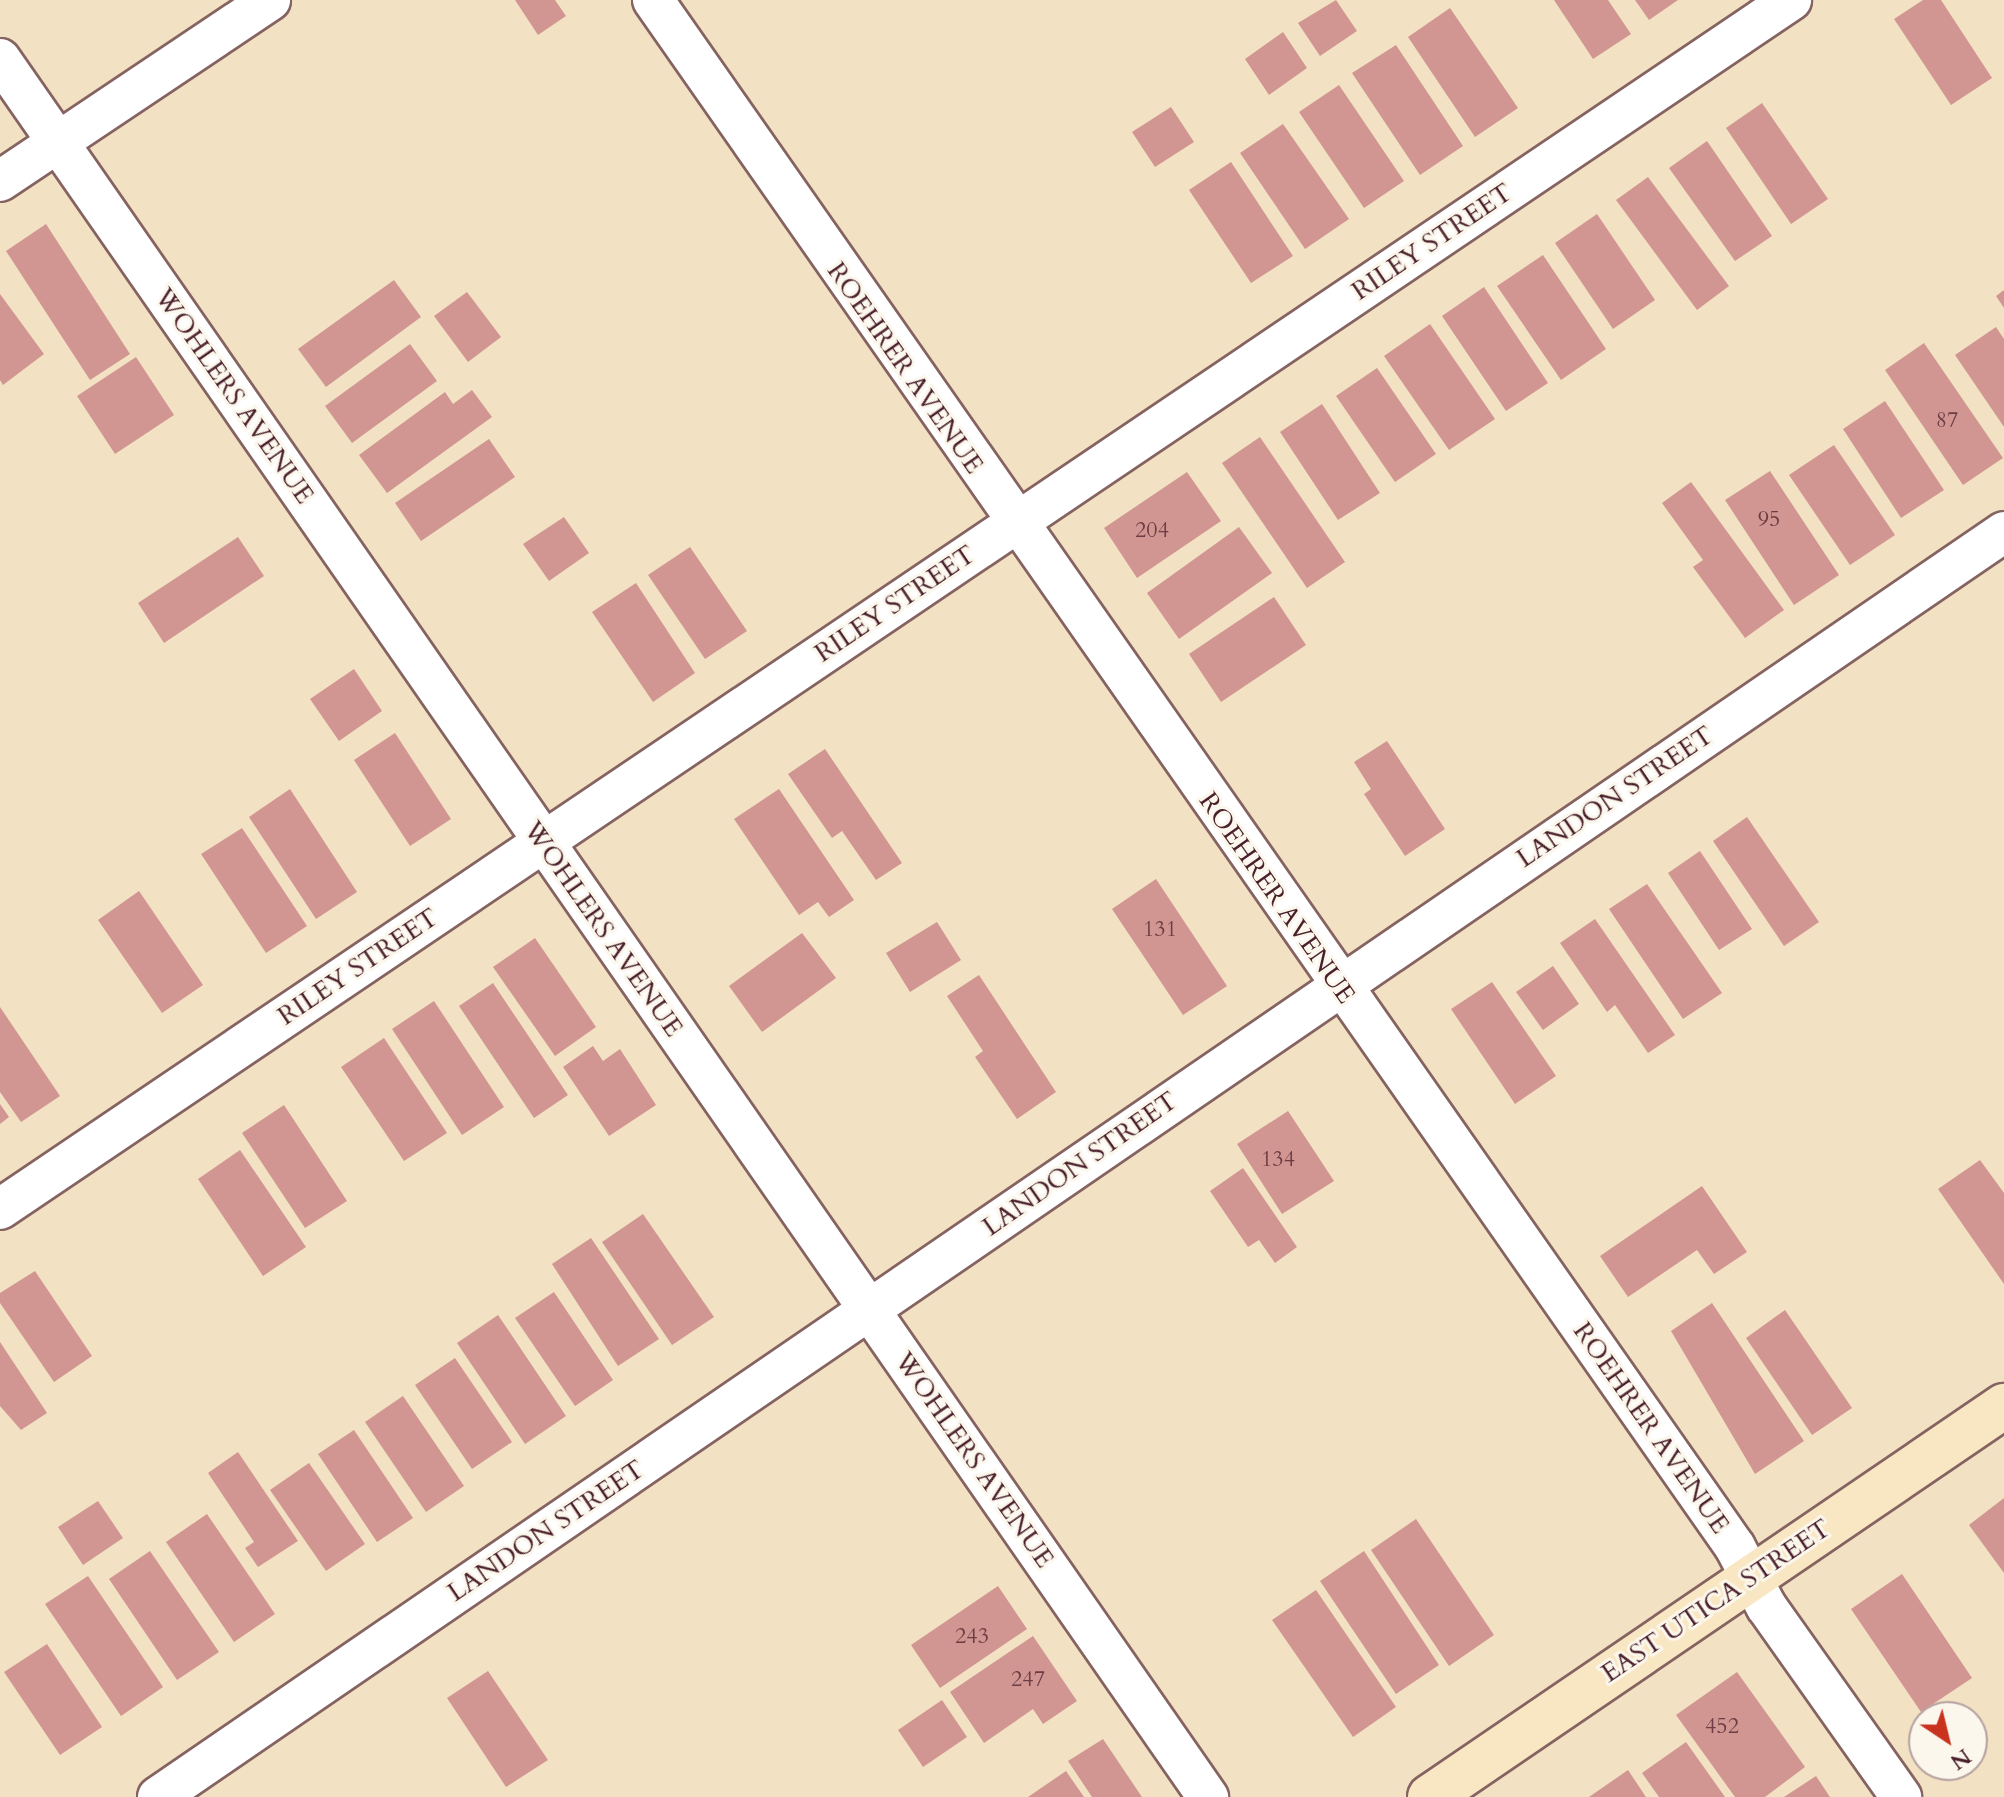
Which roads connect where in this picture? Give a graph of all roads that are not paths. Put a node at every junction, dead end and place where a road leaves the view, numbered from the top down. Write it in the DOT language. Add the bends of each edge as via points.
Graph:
graph roads {
  1 [pos="270,0"];
  2 [pos="653,0"];
  3 [pos="1791,0"];
  4 [pos="0,59"];
  5 [pos="58,142"];
  6 [pos="0,181"];
  7 [pos="1014,524"];
  8 [pos="2004,532"];
  9 [pos="543,842"];
  10 [pos="1338,985"];
  11 [pos="0,1209"];
  12 [pos="869,1310"];
  13 [pos="2004,1406"];
  14 [pos="1751,1576"];
  15 [pos="158,1797"];
  16 [pos="1208,1797"];
  17 [pos="1430,1797"];
  18 [pos="1901,1797"];
  1 -- 5 [label="street"];
  2 -- 7 [label="street, ROEHRER AVENUE"];
  3 -- 7 [label="street, RILEY STREET"];
  4 -- 5 [label="street, WOHLERS AVENUE"];
  5 -- 6 [label="street"];
  5 -- 9 [label="street, WOHLERS AVENUE"];
  7 -- 9 [label="street, RILEY STREET"];
  7 -- 10 [label="street, ROEHRER AVENUE"];
  8 -- 10 [label="street, LANDON STREET"];
  9 -- 11 [label="street, RILEY STREET"];
  9 -- 12 [label="street, WOHLERS AVENUE"];
  10 -- 12 [label="street, LANDON STREET"];
  10 -- 14 [label="street, ROEHRER AVENUE"];
  12 -- 15 [label="street, LANDON STREET"];
  12 -- 16 [label="street, WOHLERS AVENUE"];
  13 -- 14 [label="street, EAST UTICA STREET"];
  14 -- 17 [label="street, EAST UTICA STREET"];
  14 -- 18 [label="street, ROEHRER AVENUE"];
}
